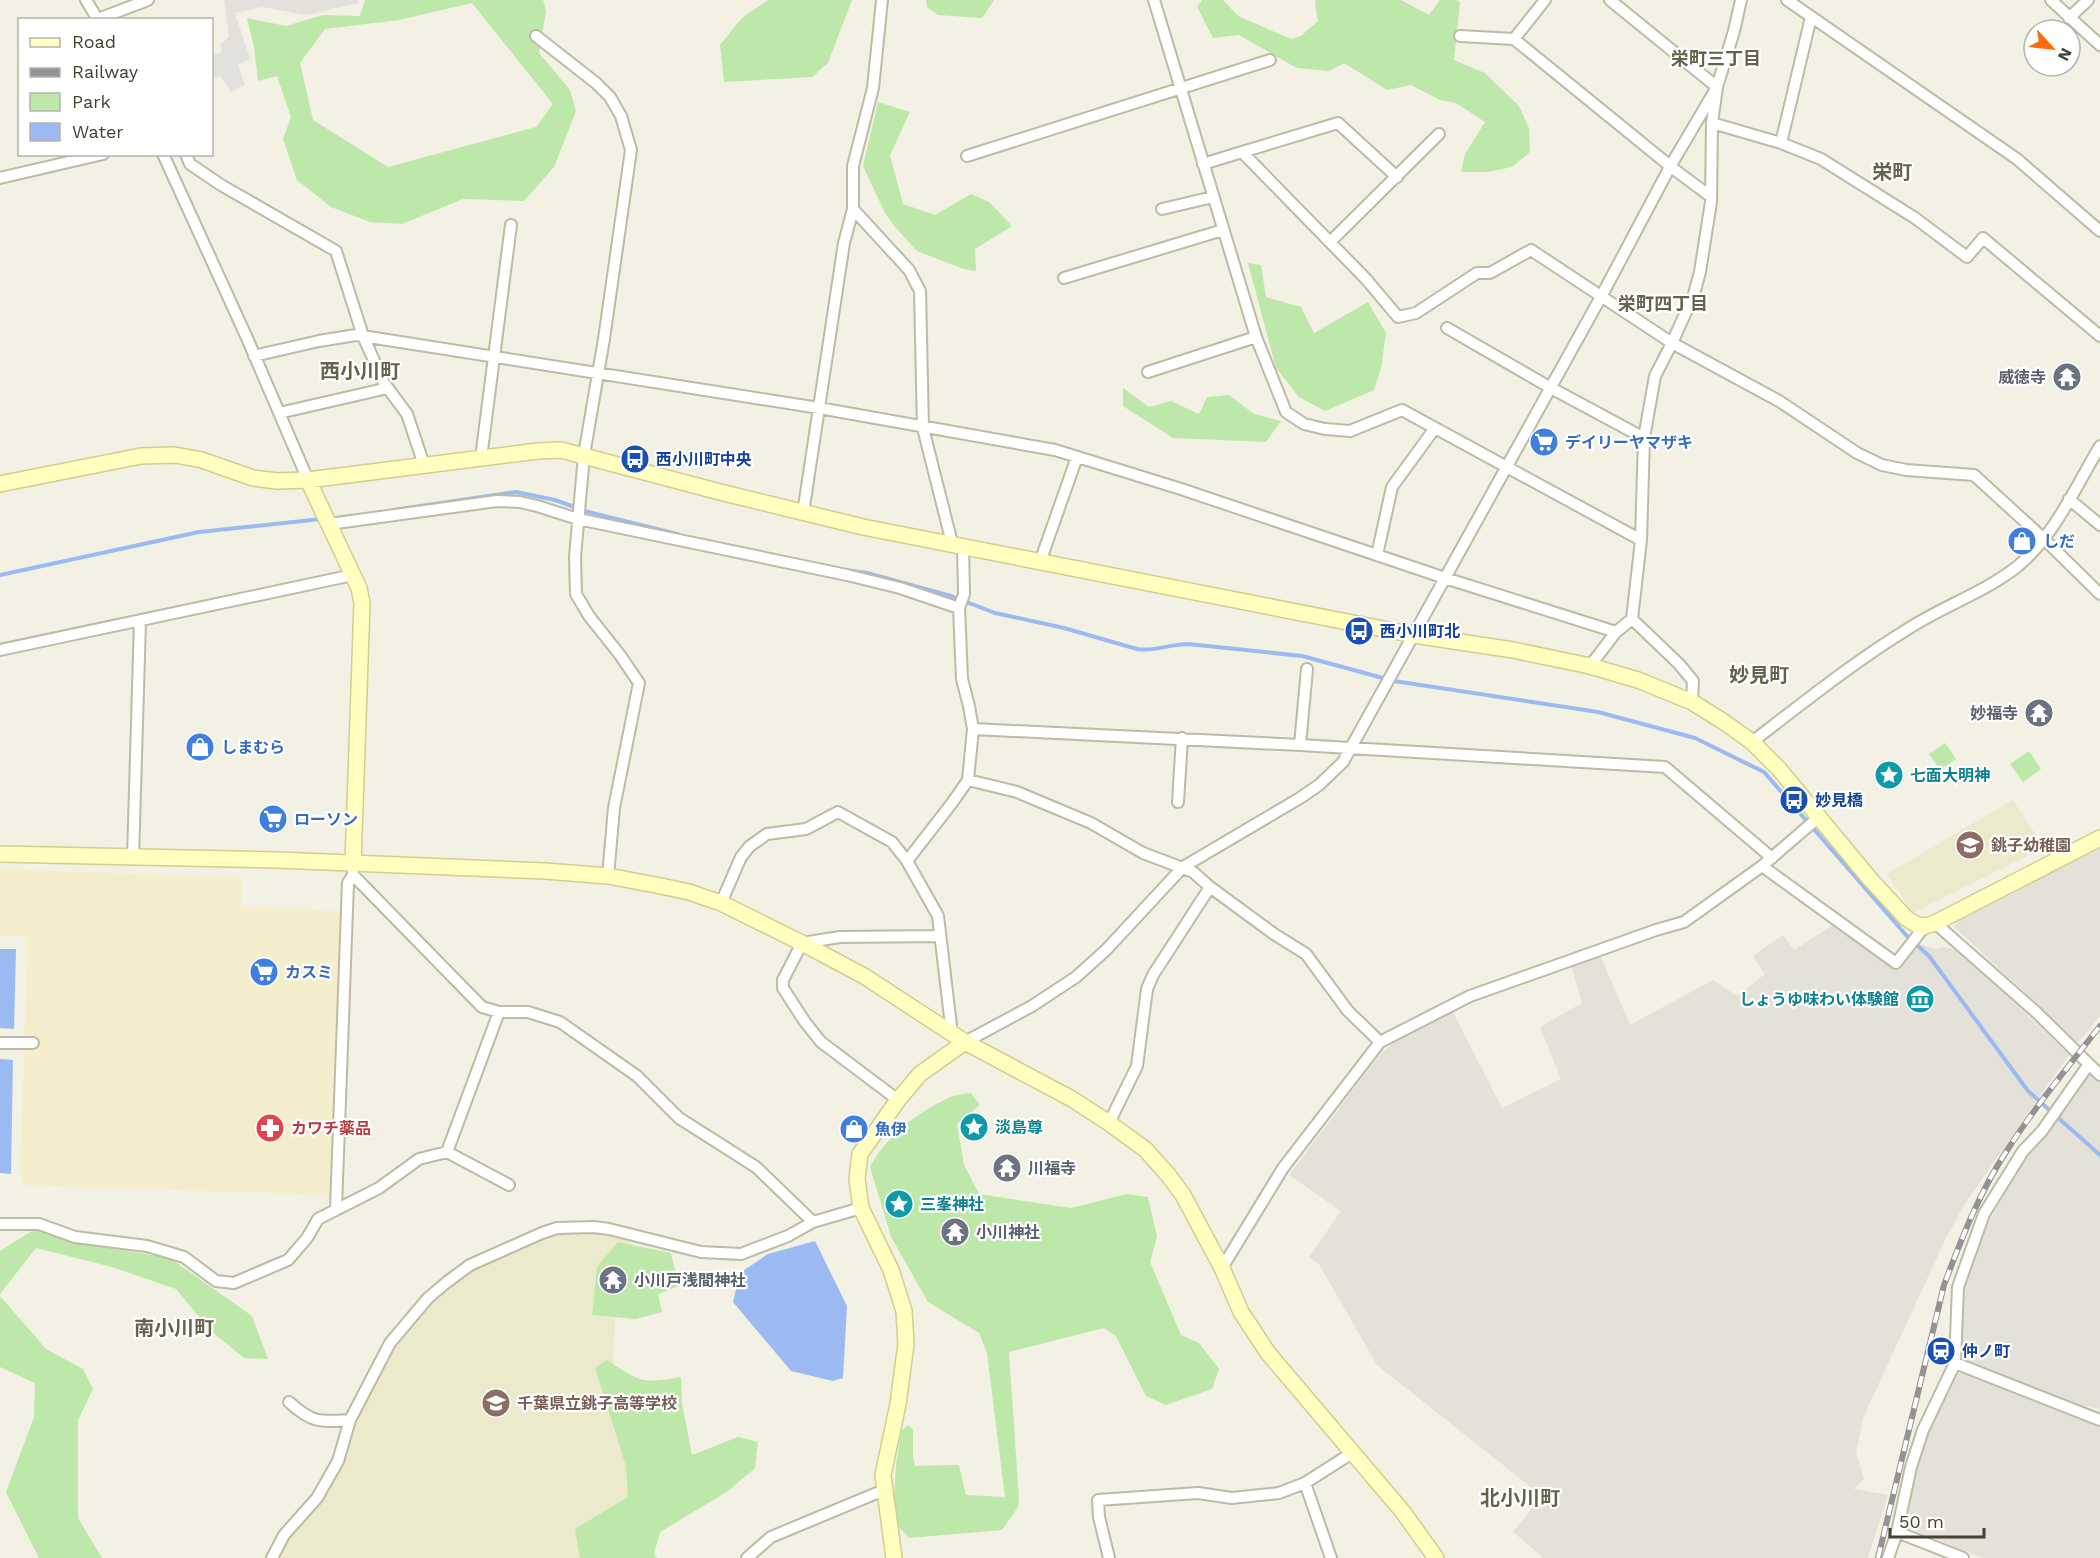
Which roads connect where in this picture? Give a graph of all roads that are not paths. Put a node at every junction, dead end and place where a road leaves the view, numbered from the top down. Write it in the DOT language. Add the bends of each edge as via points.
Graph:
graph roads {
  1 [pos="86,0"];
  2 [pos="148,0"];
  3 [pos="882,0"];
  4 [pos="1154,0"];
  5 [pos="1545,0"];
  6 [pos="1610,0"];
  7 [pos="1741,0"];
  8 [pos="1787,0"];
  9 [pos="2051,0"];
  10 [pos="2088,0"];
  11 [pos="1811,17"];
  12 [pos="97,18"];
  13 [pos="101,18"];
  14 [pos="2069,18"];
  15 [pos="2082,29"];
  16 [pos="536,36"];
  17 [pos="1460,36"];
  18 [pos="1514,39"];
  19 [pos="2100,45"];
  20 [pos="1270,60"];
  21 [pos="1718,87"];
  22 [pos="1181,90"];
  23 [pos="1712,123"];
  24 [pos="1439,134"];
  25 [pos="1781,143"];
  26 [pos="1242,152"];
  27 [pos="94,156"];
  28 [pos="164,156"];
  29 [pos="187,156"];
  30 [pos="967,156"];
  31 [pos="1203,164"];
  32 [pos="1671,165"];
  33 [pos="1396,177"];
  34 [pos="0,178"];
  35 [pos="1710,196"];
  36 [pos="1213,197"];
  37 [pos="853,208"];
  38 [pos="1162,209"];
  39 [pos="511,225"];
  40 [pos="1223,230"];
  41 [pos="2100,231"];
  42 [pos="1330,242"];
  43 [pos="1064,278"];
  44 [pos="1602,295"];
  45 [pos="1447,328"];
  46 [pos="363,336"];
  47 [pos="2100,336"];
  48 [pos="1256,337"];
  49 [pos="1672,343"];
  50 [pos="254,356"];
  51 [pos="494,357"];
  52 [pos="1148,372"];
  53 [pos="598,374"];
  54 [pos="388,388"];
  55 [pos="1551,388"];
  56 [pos="819,408"];
  57 [pos="279,413"];
  58 [pos="923,428"];
  59 [pos="1435,428"];
  60 [pos="1644,438"];
  61 [pos="2100,446"];
  62 [pos="584,455"];
  63 [pos="1077,457"];
  64 [pos="481,458"];
  65 [pos="424,465"];
  66 [pos="1507,467"];
  67 [pos="308,480"];
  68 [pos="0,484"];
  69 [pos="2069,499"];
  70 [pos="803,513"];
  71 [pos="578,519"];
  72 [pos="329,524"];
  73 [pos="2100,525"];
  74 [pos="2044,539"];
  75 [pos="1641,540"];
  76 [pos="958,545"];
  77 [pos="1377,555"];
  78 [pos="1040,562"];
  79 [pos="353,575"];
  80 [pos="1445,578"];
  81 [pos="2100,594"];
  82 [pos="959,608"];
  83 [pos="1632,619"];
  84 [pos="140,621"];
  85 [pos="1616,632"];
  86 [pos="1414,635"];
  87 [pos="0,650"];
  88 [pos="1590,666"];
  89 [pos="1307,669"];
  90 [pos="1692,702"];
  91 [pos="973,729"];
  92 [pos="1182,738"];
  93 [pos="1752,742"];
  94 [pos="1300,745"];
  95 [pos="1352,748"];
  96 [pos="968,780"];
  97 [pos="1178,802"];
  98 [pos="1819,818"];
  99 [pos="2100,838"];
  100 [pos="0,854"];
  101 [pos="133,858"];
  102 [pos="1772,858"];
  103 [pos="908,861"];
  104 [pos="1762,866"];
  105 [pos="1183,867"];
  106 [pos="353,869"];
  107 [pos="608,876"];
  108 [pos="1210,887"];
  109 [pos="721,903"];
  110 [pos="1930,925"];
  111 [pos="940,936"];
  112 [pos="802,943"];
  113 [pos="499,1012"];
  114 [pos="958,1038"];
  115 [pos="1380,1042"];
  116 [pos="0,1043"];
  117 [pos="33,1043"];
  118 [pos="2088,1064"];
  119 [pos="2100,1076"];
  120 [pos="898,1100"];
  121 [pos="1109,1123"];
  122 [pos="447,1152"];
  123 [pos="509,1185"];
  124 [pos="336,1208"];
  125 [pos="861,1208"];
  126 [pos="813,1222"];
  127 [pos="0,1224"];
  128 [pos="1222,1268"];
  129 [pos="1955,1363"];
  130 [pos="289,1402"];
  131 [pos="350,1420"];
  132 [pos="2100,1420"];
  133 [pos="1352,1453"];
  134 [pos="1305,1483"];
  135 [pos="884,1490"];
  136 [pos="1897,1532"];
  137 [pos="272,1558"];
  138 [pos="747,1558"];
  139 [pos="894,1558"];
  140 [pos="1109,1558"];
  141 [pos="1331,1558"];
  142 [pos="1436,1558"];
  143 [pos="1888,1558"];
  144 [pos="1963,1558"];
  1 -- 12 [label="street"];
  2 -- 13 [label="street"];
  3 -- 37 [label="street" via="873,88 853,166"];
  4 -- 22 [label="street"];
  5 -- 18 [label="street"];
  6 -- 21 [label="street"];
  7 -- 21 [label="street"];
  8 -- 11 [label="street"];
  9 -- 14 [label="street"];
  10 -- 14 [label="street"];
  11 -- 25 [label="street"];
  11 -- 41 [label="street" via="2017,159"];
  15 -- 19 [label="street"];
  16 -- 53 [label="street" via="610,97 621,116 630,150"];
  17 -- 18 [label="street"];
  18 -- 32 [label="street"];
  20 -- 22 [label="street"];
  21 -- 23 [label="street"];
  21 -- 32 [label="street"];
  22 -- 30 [label="street"];
  22 -- 31 [label="street"];
  23 -- 25 [label="street"];
  23 -- 35 [label="street"];
  24 -- 33 [label="street"];
  25 -- 47 [label="street" via="1821,159 1915,218 1968,257 1983,237"];
  26 -- 31 [label="street"];
  26 -- 33 [label="street" via="1338,123"];
  26 -- 42 [label="street"];
  27 -- 34 [label="street"];
  28 -- 50 [label="street"];
  29 -- 46 [label="street" via="190,164 221,185 336,252"];
  31 -- 36 [label="street"];
  32 -- 35 [label="street"];
  32 -- 44 [label="street"];
  33 -- 42 [label="street"];
  35 -- 49 [label="street" via="1700,272"];
  36 -- 38 [label="street"];
  36 -- 40 [label="street"];
  37 -- 56 [label="street" via="844,243"];
  37 -- 58 [label="street" via="909,270 920,291"];
  39 -- 51 [label="street"];
  40 -- 43 [label="street"];
  40 -- 48 [label="street"];
  42 -- 44 [label="street" via="1398,317 1416,313 1477,273 1490,273 1531,250"];
  44 -- 49 [label="street"];
  44 -- 55 [label="street"];
  45 -- 55 [label="street"];
  46 -- 50 [label="street"];
  46 -- 51 [label="street"];
  46 -- 54 [label="street"];
  48 -- 52 [label="street"];
  48 -- 59 [label="street" via="1286,412 1304,424 1350,431 1402,410"];
  49 -- 60 [label="street" via="1655,376"];
  49 -- 74 [label="street" via="1779,401 1857,453 1882,465 1974,474"];
  50 -- 57 [label="street"];
  51 -- 53 [label="street"];
  51 -- 64 [label="street"];
  53 -- 56 [label="street"];
  53 -- 62 [label="street"];
  54 -- 57 [label="street"];
  54 -- 65 [label="street" via="406,414"];
  55 -- 60 [label="street"];
  55 -- 66 [label="street"];
  56 -- 58 [label="street"];
  56 -- 70 [label="street"];
  57 -- 67 [label="street"];
  58 -- 63 [label="street"];
  58 -- 76 [label="street"];
  59 -- 66 [label="street"];
  59 -- 77 [label="street" via="1392,487"];
  60 -- 75 [label="street"];
  61 -- 69 [label="street"];
  62 -- 64 [label="street" via="561,450"];
  62 -- 70 [label="street"];
  62 -- 71 [label="street"];
  63 -- 77 [label="street"];
  63 -- 78 [label="street"];
  64 -- 65 [label="street"];
  65 -- 67 [label="street"];
  66 -- 75 [label="street"];
  66 -- 80 [label="street"];
  67 -- 68 [label="street" via="254,478 174,455 141,456"];
  67 -- 72 [label="street"];
  69 -- 73 [label="street"];
  69 -- 74 [label="street"];
  70 -- 76 [label="street"];
  71 -- 72 [label="street" via="520,502 497,501"];
  71 -- 82 [label="street" via="847,575"];
  71 -- 107 [label="street" via="576,594 639,683 614,808"];
  72 -- 79 [label="street"];
  74 -- 81 [label="street"];
  74 -- 93 [label="street" via="2018,565 1975,594 1884,644"];
  75 -- 83 [label="street"];
  76 -- 78 [label="street"];
  76 -- 82 [label="street" via="964,594"];
  77 -- 80 [label="street"];
  78 -- 86 [label="street"];
  79 -- 84 [label="street"];
  79 -- 106 [label="street" via="362,603"];
  80 -- 85 [label="street"];
  80 -- 86 [label="street"];
  82 -- 91 [label="street" via="962,679"];
  83 -- 85 [label="street"];
  83 -- 90 [label="street" via="1694,681"];
  84 -- 87 [label="street"];
  84 -- 101 [label="street"];
  85 -- 88 [label="street"];
  86 -- 88 [label="street"];
  86 -- 95 [label="street"];
  88 -- 90 [label="street"];
  89 -- 94 [label="street"];
  90 -- 93 [label="street"];
  91 -- 92 [label="street"];
  91 -- 96 [label="street"];
  92 -- 94 [label="street"];
  92 -- 97 [label="street"];
  93 -- 98 [label="street"];
  94 -- 95 [label="street"];
  95 -- 102 [label="street" via="1665,768"];
  95 -- 105 [label="street" via="1343,762 1310,792"];
  96 -- 103 [label="street"];
  96 -- 105 [label="street" via="1017,792 1091,823 1143,853"];
  98 -- 102 [label="street"];
  98 -- 110 [label="street" via="1906,918 1917,925"];
  99 -- 110 [label="street"];
  100 -- 101 [label="street"];
  101 -- 106 [label="street"];
  102 -- 104 [label="street"];
  103 -- 109 [label="street" via="892,842 838,812 806,829 767,834 750,846 741,857"];
  103 -- 111 [label="street" via="938,916"];
  104 -- 110 [label="street" via="1896,963"];
  104 -- 115 [label="street" via="1684,922 1470,996"];
  105 -- 108 [label="street"];
  105 -- 114 [label="street" via="1076,977 1032,1006"];
  106 -- 107 [label="street" via="545,871"];
  106 -- 113 [label="street" via="482,1007"];
  106 -- 124 [label="street" via="348,883"];
  107 -- 109 [label="street" via="689,892"];
  108 -- 115 [label="street" via="1306,954 1348,1011"];
  108 -- 121 [label="street" via="1147,989 1137,1066"];
  109 -- 112 [label="street"];
  110 -- 118 [label="street" via="2036,1012"];
  111 -- 112 [label="street" via="840,937"];
  111 -- 114 [label="street"];
  112 -- 114 [label="street" via="864,976"];
  112 -- 120 [label="street" via="783,980 783,988 821,1042"];
  113 -- 122 [label="street"];
  113 -- 126 [label="street" via="528,1012 560,1022 637,1076 679,1118 756,1167"];
  114 -- 120 [label="street"];
  114 -- 121 [label="street"];
  115 -- 128 [label="street" via="1283,1168"];
  116 -- 117 [label="street"];
  118 -- 119 [label="street"];
  118 -- 129 [label="street" via="2024,1151 1984,1214 1958,1287"];
  120 -- 125 [label="street" via="860,1154 857,1179"];
  121 -- 128 [label="street" via="1146,1150 1169,1176"];
  122 -- 123 [label="street"];
  122 -- 124 [label="street" via="418,1159 379,1188"];
  124 -- 127 [label="street" via="318,1219 288,1260 234,1283 216,1281 184,1257 147,1246 75,1237 39,1224"];
  125 -- 126 [label="street"];
  125 -- 135 [label="street" via="891,1270 904,1311 906,1344 883,1475"];
  126 -- 131 [label="street" via="741,1254 701,1252 594,1227 557,1228 526,1240 470,1265 428,1298 390,1343"];
  128 -- 133 [label="street" via="1241,1312 1268,1353"];
  129 -- 132 [label="street"];
  129 -- 136 [label="street" via="1923,1430"];
  130 -- 131 [label="street" via="306,1417 324,1422"];
  131 -- 137 [label="street" via="338,1461 317,1498 284,1535"];
  133 -- 134 [label="street"];
  133 -- 142 [label="street"];
  134 -- 140 [label="street" via="1279,1493 1232,1498 1198,1492 1098,1500"];
  134 -- 141 [label="street"];
  135 -- 138 [label="street" via="771,1537"];
  135 -- 139 [label="street"];
  136 -- 143 [label="street"];
  136 -- 144 [label="street"];
}
